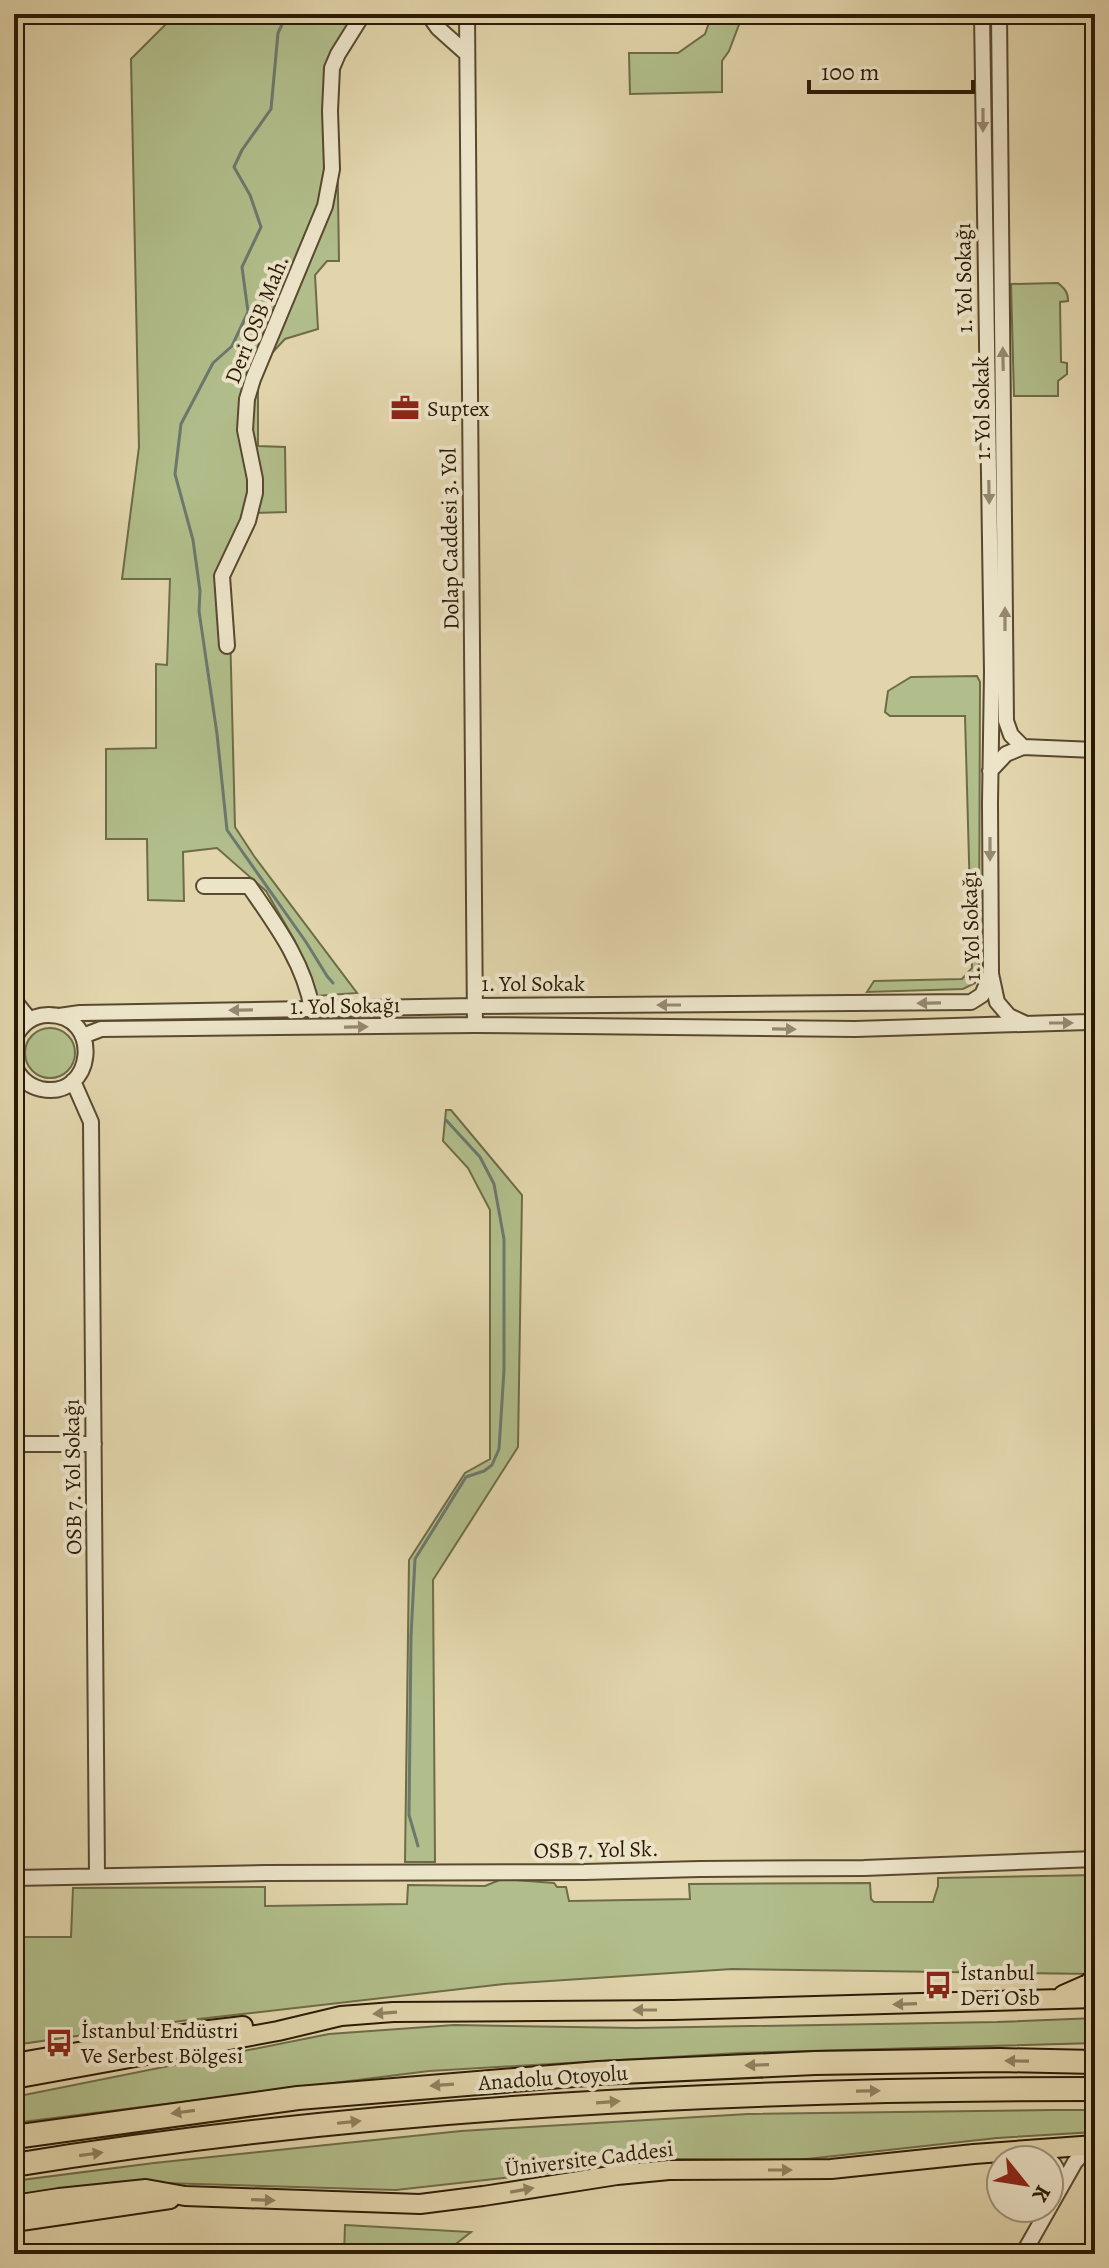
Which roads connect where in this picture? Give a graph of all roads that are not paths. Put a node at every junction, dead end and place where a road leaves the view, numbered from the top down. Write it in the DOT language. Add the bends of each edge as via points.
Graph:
graph roads {
  1 [pos="363,14"];
  2 [pos="428,14"];
  3 [pos="467,14"];
  4 [pos="982,14"];
  5 [pos="999,14"];
  6 [pos="466,53"];
  7 [pos="227,646"];
  8 [pos="999,672"];
  9 [pos="1023,747"];
  10 [pos="1076,750"];
  11 [pos="1095,750"];
  12 [pos="1095,760"];
  13 [pos="990,771"];
  14 [pos="204,886"];
  15 [pos="991,974"];
  16 [pos="14,1000"];
  17 [pos="475,1006"];
  18 [pos="312,1009"];
  19 [pos="59,1016"];
  20 [pos="30,1020"];
  21 [pos="1093,1022"];
  22 [pos="1024,1023"];
  23 [pos="475,1025"];
  24 [pos="83,1036"];
  25 [pos="14,1039"];
  26 [pos="14,1065"];
  27 [pos="73,1081"];
  28 [pos="37,1088"];
  29 [pos="14,1090"];
  30 [pos="14,1444"];
  31 [pos="94,1444"];
  32 [pos="1095,1859"];
  33 [pos="97,1876"];
  34 [pos="14,1878"];
  35 [pos="1095,1977"];
  36 [pos="1095,1998"];
  37 [pos="1049,2000"];
  38 [pos="341,2016"];
  39 [pos="1095,2062"];
  40 [pos="14,2063"];
  41 [pos="14,2079"];
  42 [pos="1095,2089"];
  43 [pos="14,2137"];
  44 [pos="1095,2146"];
  45 [pos="1065,2148"];
  46 [pos="985,2154"];
  47 [pos="14,2165"];
  48 [pos="1065,2181"];
  49 [pos="185,2196"];
  50 [pos="14,2205"];
  51 [pos="14,2222"];
  52 [pos="1041,2224"];
  53 [pos="1023,2254"];
  1 -- 7 [label="street, Deri OSB Mah." via="332,68 332,169 325,206 247,399 245,430 255,493 222,576"];
  2 -- 6 [label="street"];
  3 -- 6 [label="street, Dolap Caddesi 3. Yol"];
  4 -- 8 [label="street, 1. Yol Sokağı, one-way"];
  8 -- 5 [label="street, 1. Yol Sokak, one-way"];
  6 -- 17 [label="street, Dolap Caddesi 3. Yol"];
  8 -- 9 [label="street, 1. Yol Sokak" via="1006,721"];
  8 -- 13 [label="street, 1. Yol Sokağı"];
  9 -- 10 [label="street"];
  9 -- 13 [label="street" via="1006,754"];
  10 -- 11 [label="street"];
  10 -- 12 [label="street"];
  13 -- 15 [label="street, 1. Yol Sokağı, one-way"];
  14 -- 18 [label="street" via="249,886 289,943"];
  15 -- 17 [label="street, 1. Yol Sokak, one-way" via="982,995 971,1002"];
  15 -- 22 [label="street, 1. Yol Sokağı" via="997,1002"];
  16 -- 20 [label="street"];
  17 -- 18 [label="street, 1. Yol Sokak"];
  17 -- 23 [label="street, Dolap Caddesi 3. Yol"];
  18 -- 19 [label="street, 1. Yol Sokak, one-way"];
  19 -- 20 [label="street"];
  19 -- 24 [label="street"];
  20 -- 25 [label="street"];
  22 -- 21 [label="street, one-way"];
  23 -- 22 [label="street, 1. Yol Sokağı, one-way" via="855,1029"];
  24 -- 23 [label="street, 1. Yol Sokağı, one-way" via="101,1029"];
  24 -- 27 [label="street" via="86,1060"];
  26 -- 28 [label="street"];
  27 -- 28 [label="street" via="62,1088"];
  27 -- 31 [label="street, OSB 7. Yol Sokağı" via="91,1122"];
  28 -- 29 [label="street"];
  30 -- 31 [label="street"];
  31 -- 33 [label="street, OSB 7. Yol Sokağı"];
  32 -- 33 [label="street, OSB 7. Yol Sk." via="864,1868"];
  33 -- 34 [label="street, OSB 7. Yol Sk."];
  35 -- 37 [label="main road"];
  36 -- 37 [label="main road"];
  37 -- 38 [label="main road, one-way"];
  38 -- 40 [label="main road" via="201,2031"];
  38 -- 41 [label="main road"];
  39 -- 43 [label="highway, Anadolu Otoyolu, one-way" via="830,2063 599,2073 298,2098"];
  47 -- 42 [label="highway, Anadolu Otoyolu, one-way" via="308,2126 623,2101"];
  44 -- 45 [label="main road, Üniversite Caddesi"];
  44 -- 48 [label="street" via="1075,2162"];
  49 -- 46 [label="main road, Üniversite Caddesi, one-way" via="420,2204 669,2170 831,2169"];
  49 -- 50 [label="main road" via="146,2189"];
  49 -- 51 [label="main road"];
  52 -- 53 [label="street"];
}
